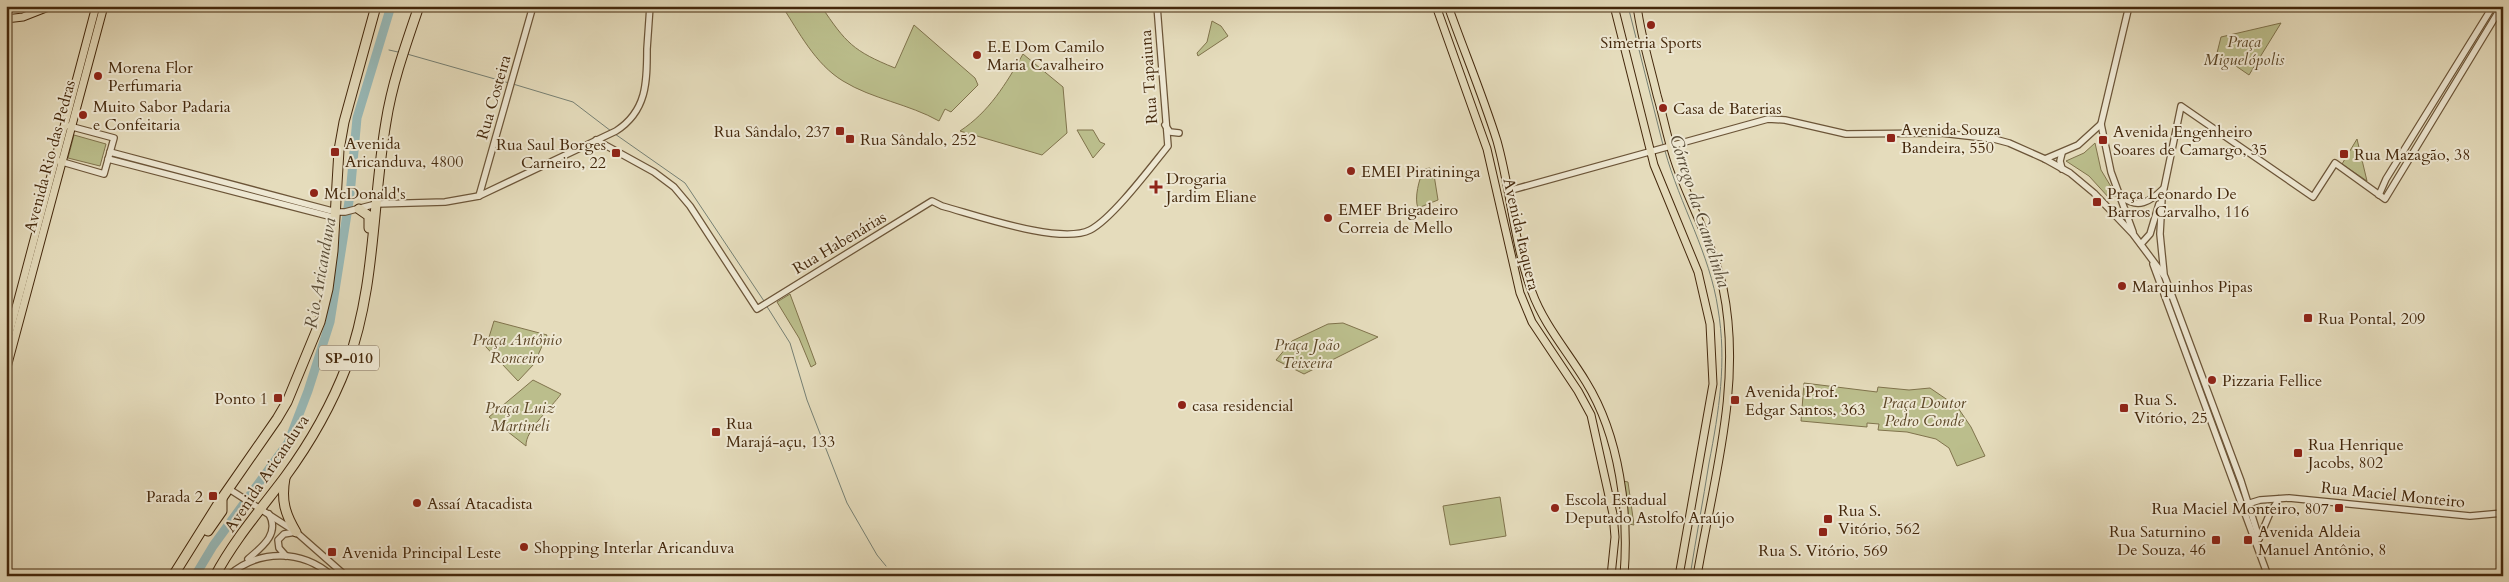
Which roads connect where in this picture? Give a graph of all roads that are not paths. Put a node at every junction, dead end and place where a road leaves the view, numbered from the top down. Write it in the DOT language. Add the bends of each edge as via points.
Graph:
graph roads {
  1 [pos="51,6"];
  2 [pos="376,6"];
  3 [pos="420,6"];
  4 [pos="533,6"];
  5 [pos="650,6"];
  6 [pos="1157,6"];
  7 [pos="1436,6"];
  8 [pos="1448,6"];
  9 [pos="1614,6"];
  10 [pos="1637,6"];
  11 [pos="2129,6"];
  12 [pos="2493,6"];
  13 [pos="2502,6"];
  14 [pos="101,8"];
  15 [pos="6,19"];
  16 [pos="2465,53"];
  17 [pos="2470,58"];
  18 [pos="2458,63"];
  19 [pos="2464,67"];
  20 [pos="2101,124"];
  21 [pos="1165,125"];
  22 [pos="68,126"];
  23 [pos="1179,132"];
  24 [pos="596,140"];
  25 [pos="1668,146"];
  26 [pos="1487,149"];
  27 [pos="1651,151"];
  28 [pos="110,152"];
  29 [pos="2062,153"];
  30 [pos="108,158"];
  31 [pos="2044,159"];
  32 [pos="59,161"];
  33 [pos="2062,169"];
  34 [pos="2163,190"];
  35 [pos="1508,191"];
  36 [pos="2379,195"];
  37 [pos="479,196"];
  38 [pos="2120,196"];
  39 [pos="2162,198"];
  40 [pos="932,201"];
  41 [pos="368,209"];
  42 [pos="2125,209"];
  43 [pos="2114,213"];
  44 [pos="339,214"];
  45 [pos="2133,234"];
  46 [pos="2141,244"];
  47 [pos="2151,259"];
  48 [pos="371,266"];
  49 [pos="2164,276"];
  50 [pos="6,345"];
  51 [pos="6,372"];
  52 [pos="286,476"];
  53 [pos="229,488"];
  54 [pos="222,498"];
  55 [pos="2280,499"];
  56 [pos="2260,500"];
  57 [pos="2249,504"];
  58 [pos="2242,506"];
  59 [pos="261,509"];
  60 [pos="2503,513"];
  61 [pos="2269,515"];
  62 [pos="2257,527"];
  63 [pos="2251,530"];
  64 [pos="296,532"];
  65 [pos="2258,540"];
  66 [pos="286,556"];
  67 [pos="243,564"];
  68 [pos="172,576"];
  69 [pos="179,576"];
  70 [pos="215,576"];
  71 [pos="228,576"];
  72 [pos="332,576"];
  73 [pos="346,576"];
  74 [pos="1611,576"];
  75 [pos="1624,576"];
  76 [pos="1679,576"];
  77 [pos="1697,576"];
  78 [pos="2268,576"];
  1 -- 15 [label="main road" via="23,18"];
  2 -- 44 [label="highway, Avenida Aricanduva / SP-010" via="339,150"];
  3 -- 41 [label="highway, Avenida Aricanduva / SP-010" via="400,63"];
  4 -- 37 [label="street, Rua Costeira"];
  5 -- 24 [label="street" via="645,95 635,114 619,129"];
  6 -- 21 [label="street, Rua Tapaiuna"];
  7 -- 26 [label="main road, Avenida Itaquera"];
  8 -- 35 [label="main road, Avenida Itaquera" via="1497,141"];
  9 -- 27 [label="main road"];
  10 -- 25 [label="main road"];
  11 -- 20 [label="street"];
  12 -- 16 [label="street"];
  13 -- 17 [label="street"];
  14 -- 22 [label="main road, Avenida Rio das Pedras"];
  16 -- 17 [label="street" via="2466,58"];
  16 -- 18 [label="street"];
  17 -- 19 [label="street"];
  18 -- 19 [label="street"];
  18 -- 36 [label="street"];
  19 -- 36 [label="street" via="2385,198"];
  20 -- 29 [label="street" via="2078,145"];
  20 -- 38 [label="street" via="2107,158"];
  21 -- 23 [label="street" via="1170,132"];
  21 -- 40 [label="street, Rua Tapaiuna" via="1168,146 1108,216 1092,229 1075,235 1053,234"];
  22 -- 28 [label="street" via="114,138"];
  22 -- 32 [label="main road, Avenida Rio das Pedras"];
  24 -- 37 [label="street"];
  24 -- 40 [label="street, Rua Habenárias" via="654,172 674,187 758,308"];
  25 -- 27 [label="street"];
  25 -- 31 [label="street" via="1778,119 1846,134 1979,136 2009,143"];
  25 -- 77 [label="main road" via="1719,274 1731,351 1728,400"];
  26 -- 35 [label="main road" via="1501,186"];
  26 -- 74 [label="main road, Avenida Itaquera" via="1520,293 1538,332 1586,404 1595,430 1613,514 1615,537"];
  27 -- 35 [label="street"];
  27 -- 76 [label="main road" via="1665,196 1698,272 1712,341 1712,384"];
  28 -- 30 [label="street"];
  28 -- 44 [label="street"];
  29 -- 31 [label="street"];
  29 -- 33 [label="street"];
  30 -- 32 [label="street" via="104,174"];
  30 -- 44 [label="street"];
  31 -- 33 [label="street"];
  32 -- 50 [label="main road, Avenida Rio das Pedras"];
  32 -- 51 [label="main road, Avenida Rio das Pedras"];
  33 -- 43 [label="street"];
  34 -- 36 [label="street" via="2181,106 2313,197 2334,163"];
  34 -- 38 [label="street" via="2143,204 2132,204"];
  34 -- 39 [label="street"];
  35 -- 75 [label="main road, Avenida Itaquera" via="1521,254 1538,306 1587,382 1610,436 1626,519"];
  37 -- 41 [label="street"];
  38 -- 42 [label="street"];
  39 -- 46 [label="street" via="2150,234"];
  39 -- 49 [label="street" via="2160,234"];
  41 -- 44 [label="street"];
  41 -- 48 [label="highway, Avenida Aricanduva / SP-010"];
  41 -- 48 [label="highway"];
  42 -- 43 [label="street" via="2122,214"];
  42 -- 45 [label="street"];
  43 -- 45 [label="street"];
  44 -- 53 [label="highway, Avenida Aricanduva / SP-010" via="320,322 287,402"];
  45 -- 46 [label="street"];
  46 -- 47 [label="street"];
  47 -- 49 [label="street"];
  47 -- 58 [label="street"];
  48 -- 52 [label="highway, Avenida Aricanduva / SP-010" via="363,313 347,365 330,404"];
  49 -- 57 [label="street"];
  52 -- 59 [label="highway, Avenida Aricanduva / SP-010"];
  52 -- 64 [label="highway" via="282,498"];
  53 -- 54 [label="highway, Avenida Aricanduva / SP-010"];
  53 -- 59 [label="street"];
  54 -- 68 [label="highway, Avenida Aricanduva / SP-010"];
  54 -- 69 [label="highway" via="222,511"];
  55 -- 56 [label="street, Rua Maciel Monteiro"];
  55 -- 60 [label="street, Rua Maciel Monteiro" via="2302,498 2470,516"];
  55 -- 61 [label="street"];
  56 -- 57 [label="street, Rua Maciel Monteiro"];
  56 -- 61 [label="street" via="2266,504"];
  57 -- 58 [label="street, Rua Maciel Monteiro"];
  57 -- 62 [label="street"];
  58 -- 63 [label="street"];
  59 -- 64 [label="street"];
  59 -- 67 [label="street" via="274,524 273,532"];
  59 -- 70 [label="highway, Avenida Aricanduva / SP-010"];
  61 -- 62 [label="street"];
  61 -- 65 [label="street"];
  62 -- 63 [label="street"];
  62 -- 65 [label="street"];
  63 -- 65 [label="street"];
  64 -- 66 [label="street" via="284,534 278,540 279,548"];
  64 -- 73 [label="street"];
  65 -- 78 [label="street"];
  66 -- 67 [label="street" via="265,556"];
  66 -- 72 [label="street" via="317,564"];
  67 -- 71 [label="street"];
}
